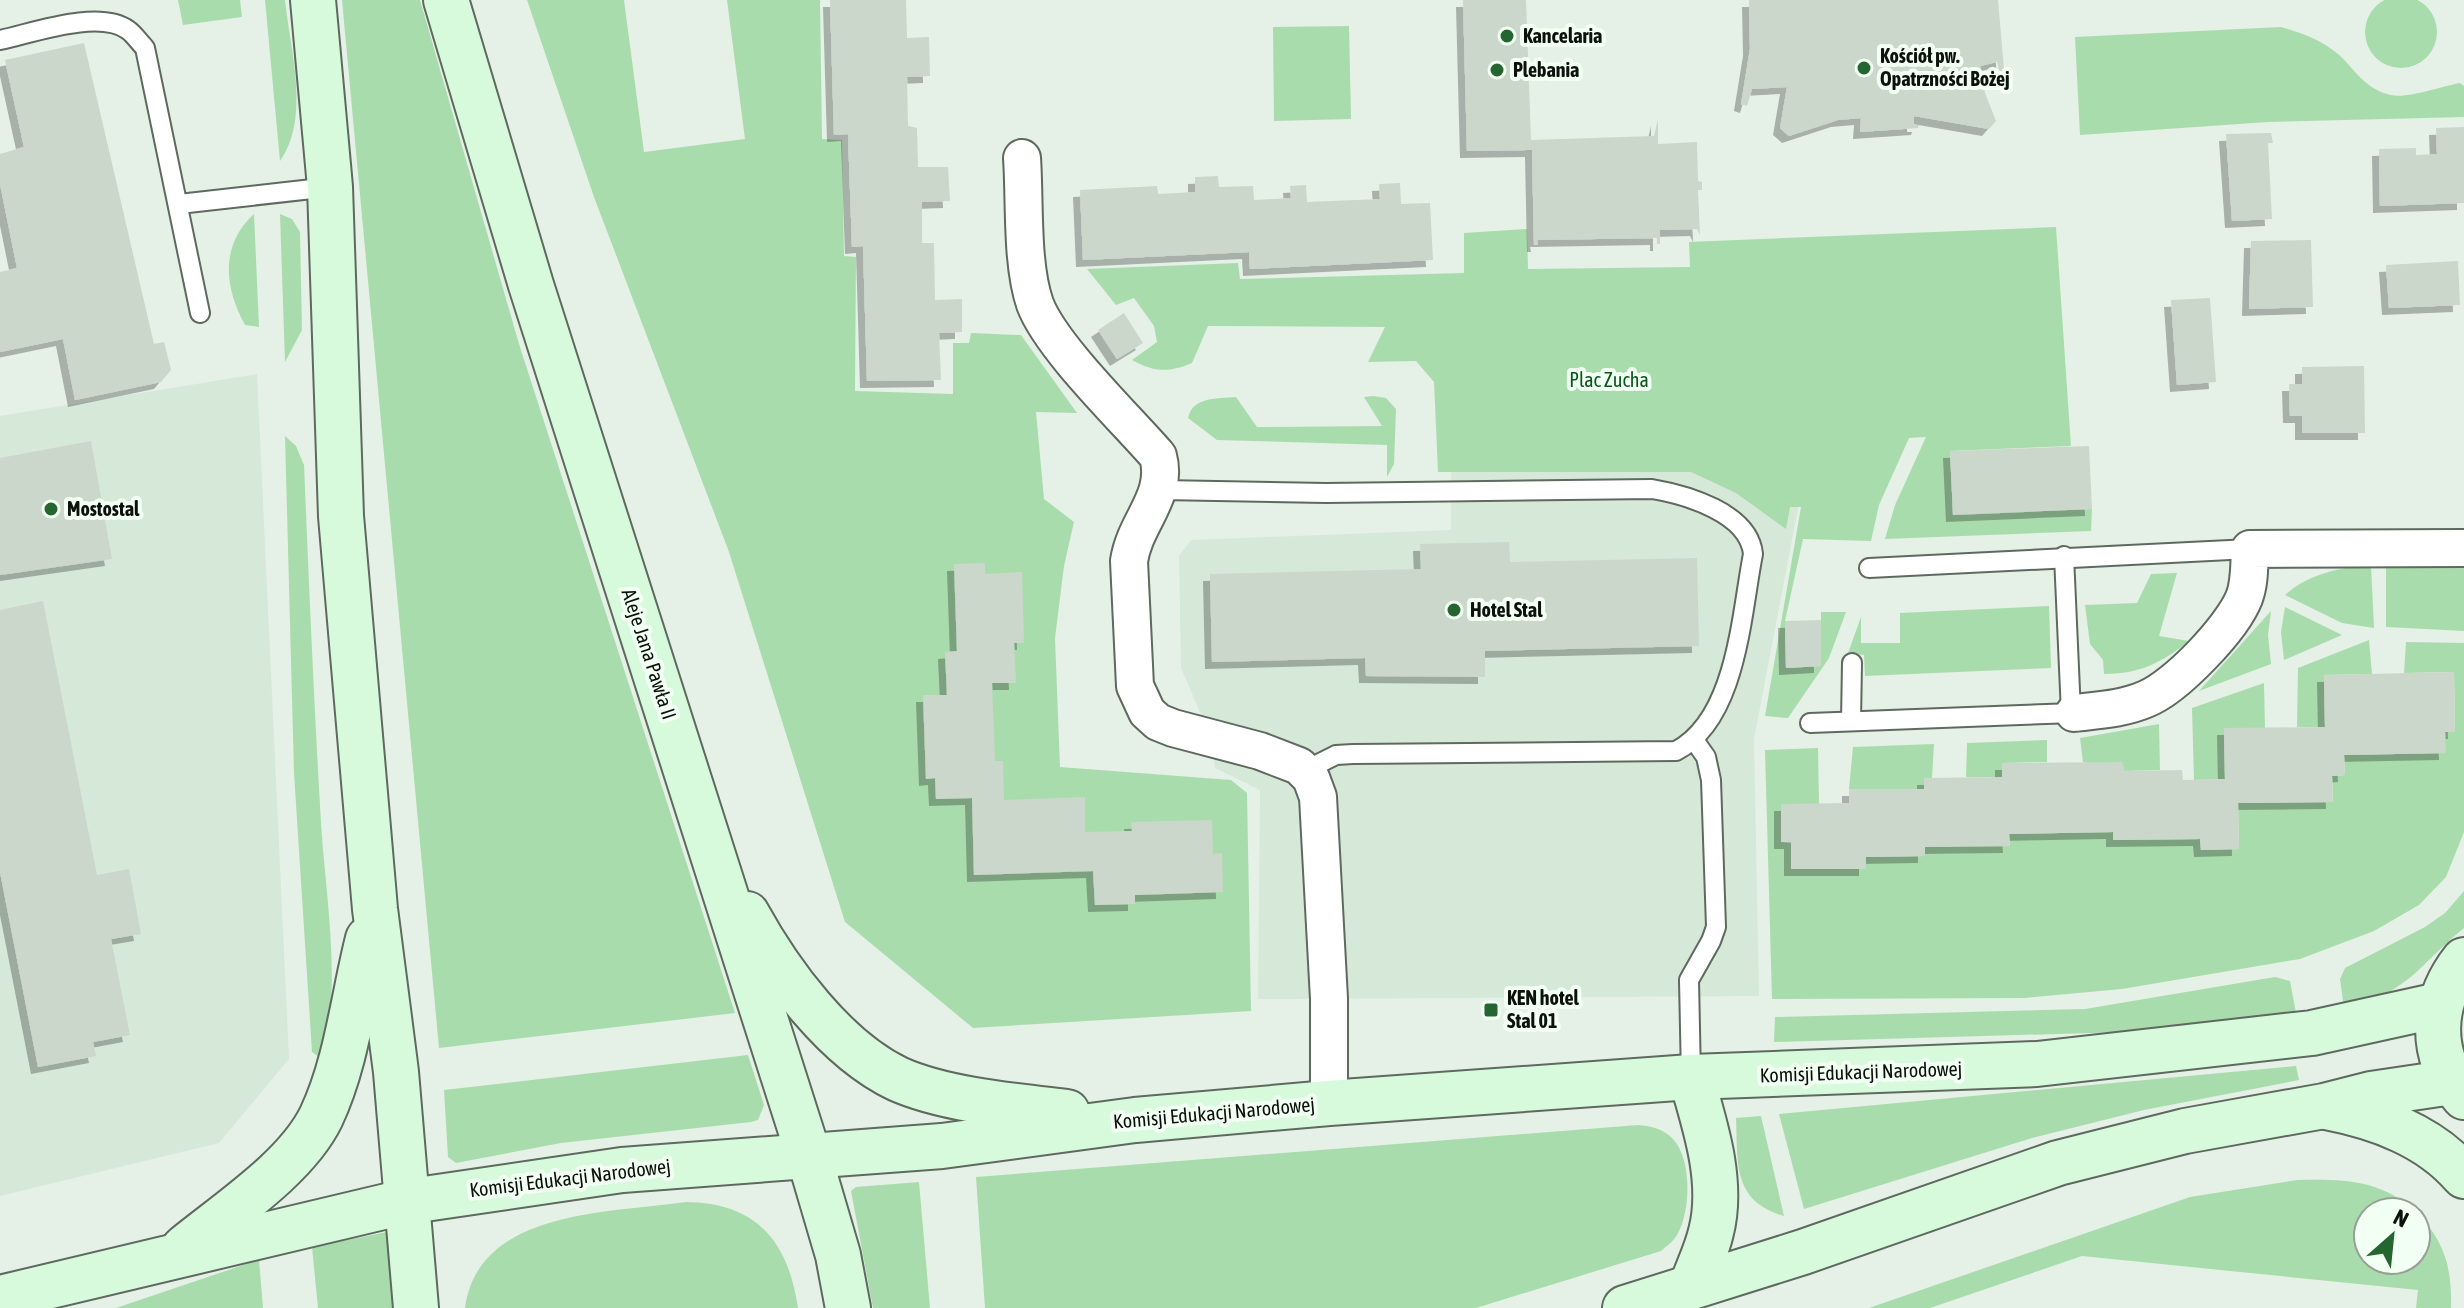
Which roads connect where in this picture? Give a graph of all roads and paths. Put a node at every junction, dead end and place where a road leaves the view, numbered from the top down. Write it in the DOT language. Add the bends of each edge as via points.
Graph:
graph roads {
  1 [pos="313,0"];
  2 [pos="446,0"];
  3 [pos="0,40"];
  4 [pos="1022,158"];
  5 [pos="330,187"];
  6 [pos="179,204"];
  7 [pos="200,313"];
  8 [pos="1161,490"];
  9 [pos="2464,548"];
  10 [pos="2250,549"];
  11 [pos="2064,556"];
  12 [pos="1869,568"];
  13 [pos="1852,663"];
  14 [pos="2072,713"];
  15 [pos="1851,721"];
  16 [pos="1810,723"];
  17 [pos="1694,740"];
  18 [pos="1304,771"];
  19 [pos="710,845"];
  20 [pos="375,909"];
  21 [pos="2464,960"];
  22 [pos="2439,1005"];
  23 [pos="1691,1077"];
  24 [pos="2458,1090"];
  25 [pos="1329,1103"];
  26 [pos="2324,1106"];
  27 [pos="1135,1120"];
  28 [pos="808,1153"];
  29 [pos="2464,1176"];
  30 [pos="404,1202"];
  31 [pos="173,1256"];
  32 [pos="1692,1285"];
  33 [pos="0,1298"];
  34 [pos="416,1308"];
  35 [pos="848,1308"];
  36 [pos="1625,1308"];
  1 -- 5 [label="main road"];
  2 -- 19 [label="main road, Aleje Jana Pawła II"];
  3 -- 6 [label="lane" via="77,23 108,21 128,30 145,48"];
  4 -- 8 [label="street" via="1035,303 1067,352 1158,456"];
  5 -- 6 [label="lane"];
  5 -- 20 [label="main road" via="341,516"];
  6 -- 7 [label="lane"];
  8 -- 17 [label="lane" via="1652,489 1702,503 1747,531 1753,554 1726,689"];
  8 -- 18 [label="street" via="1137,531 1129,561 1139,697 1158,722 1260,751"];
  9 -- 10 [label="street"];
  10 -- 11 [label="lane"];
  10 -- 14 [label="street" via="2245,597 2233,619 2172,684 2120,708"];
  11 -- 12 [label="lane"];
  11 -- 14 [label="lane"];
  13 -- 15 [label="lane"];
  14 -- 15 [label="lane"];
  15 -- 16 [label="lane"];
  17 -- 18 [label="lane" via="1676,751 1655,753 1336,755"];
  17 -- 23 [label="lane" via="1706,757 1711,780 1716,927 1689,980"];
  18 -- 25 [label="street" via="1318,797"];
  19 -- 27 [label="main road" via="753,925 810,1006 863,1059 900,1080 933,1089"];
  19 -- 28 [label="main road, Aleje Jana Pawła II"];
  20 -- 30 [label="main road" via="396,1072"];
  20 -- 31 [label="main road" via="338,1076 320,1120 272,1176"];
  21 -- 22 [label="main road"];
  22 -- 23 [label="main road, Komisji Edukacji Narodowej" via="2312,1033 2037,1064"];
  22 -- 24 [label="main road" via="2436,1035 2441,1060"];
  23 -- 25 [label="main road, Komisji Edukacji Narodowej"];
  23 -- 32 [label="main road" via="1715,1183 1712,1230"];
  24 -- 26 [label="main road" via="2371,1094"];
  25 -- 27 [label="main road, Komisji Edukacji Narodowej"];
  26 -- 29 [label="main road" via="2394,1125"];
  26 -- 32 [label="main road" via="2185,1131 2058,1163"];
  27 -- 28 [label="main road, Komisji Edukacji Narodowej" via="942,1146"];
  28 -- 30 [label="main road, Komisji Edukacji Narodowej" via="622,1170"];
  28 -- 35 [label="main road, Aleje Jana Pawła II"];
  30 -- 31 [label="main road, Komisji Edukacji Narodowej"];
  30 -- 34 [label="main road"];
  31 -- 33 [label="main road, Komisji Edukacji Narodowej"];
  32 -- 36 [label="main road"];
}
